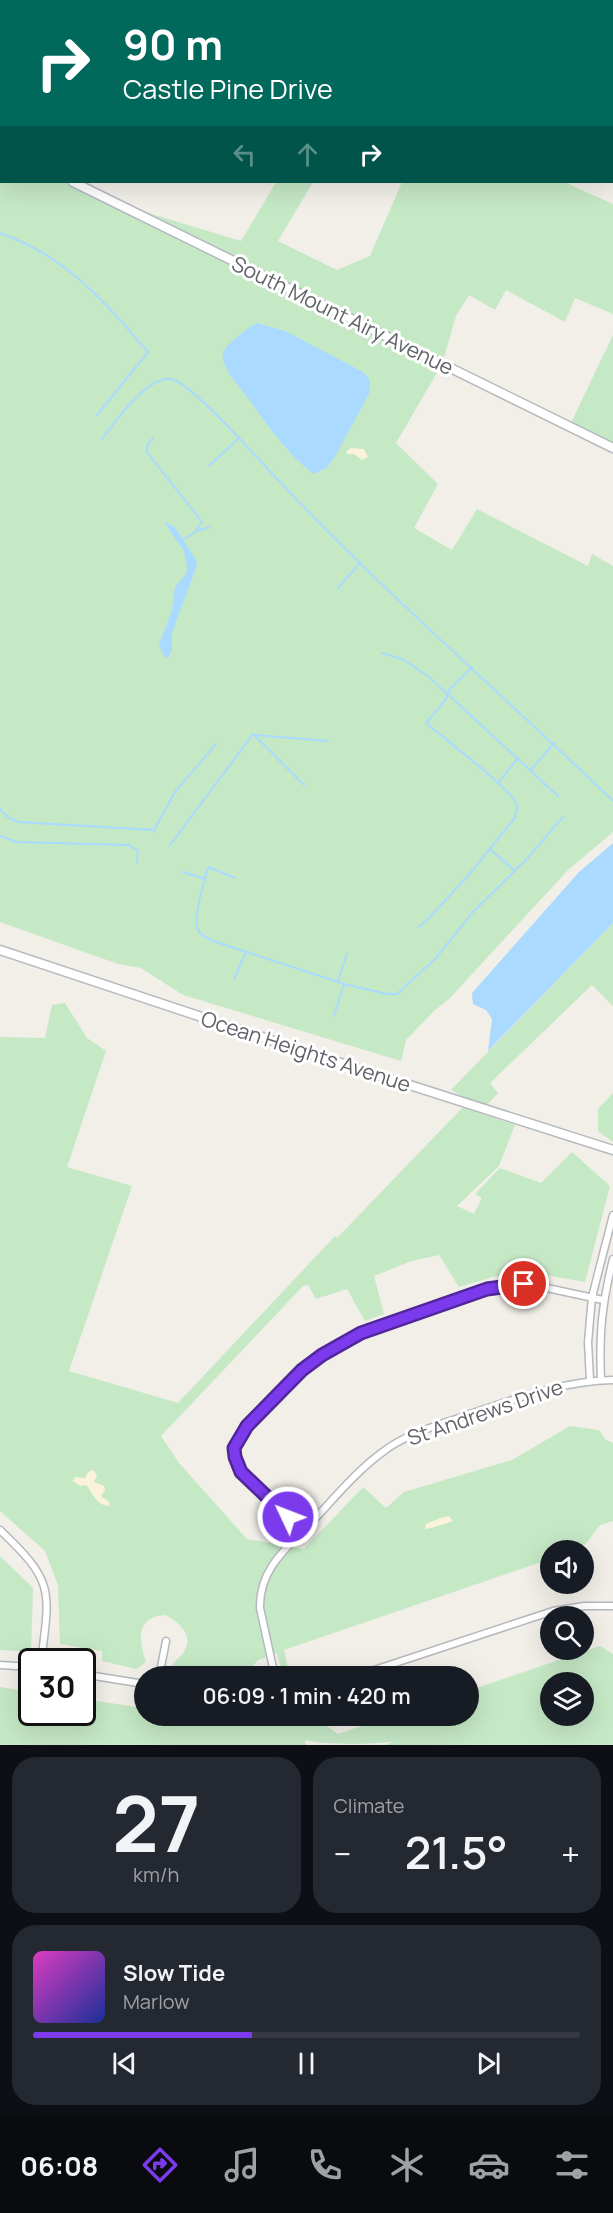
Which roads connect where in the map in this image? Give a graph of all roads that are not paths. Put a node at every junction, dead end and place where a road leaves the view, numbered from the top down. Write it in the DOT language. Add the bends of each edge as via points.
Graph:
graph roads {
  1 [pos="75,183"];
  2 [pos="613,448"];
  3 [pos="0,950"];
  4 [pos="613,1150"];
  5 [pos="613,1215"];
  6 [pos="613,1259"];
  7 [pos="592,1297"];
  8 [pos="603,1300"];
  9 [pos="590,1380"];
  10 [pos="601,1380"];
  11 [pos="613,1380"];
  12 [pos="0,1530"];
  13 [pos="303,1531"];
  14 [pos="613,1606"];
  15 [pos="166,1641"];
  16 [pos="43,1648"];
  17 [pos="0,1665"];
  18 [pos="18,1666"];
  19 [pos="161,1666"];
  20 [pos="272,1666"];
  21 [pos="386,1666"];
  22 [pos="96,1676"];
  23 [pos="134,1682"];
  1 -- 2 [label="main road, South Mount Airy Avenue"];
  3 -- 4 [label="main road, Ocean Heights Avenue"];
  5 -- 7 [label="street"];
  6 -- 8 [label="street"];
  7 -- 8 [label="street"];
  7 -- 9 [label="street"];
  7 -- 13 [label="street" via="533,1285 487,1289 361,1333 302,1370 247,1426 234,1448 241,1472"];
  8 -- 10 [label="street"];
  9 -- 10 [label="street, St Andrews Drive"];
  9 -- 13 [label="street, St Andrews Drive" via="523,1396 412,1434 373,1459"];
  10 -- 11 [label="street, St Andrews Drive"];
  12 -- 16 [label="street" via="28,1557 44,1584 47,1608"];
  13 -- 20 [label="street, St Andrews Drive" via="270,1567 261,1587 262,1622"];
  14 -- 21 [label="street" via="553,1611"];
  15 -- 19 [label="street"];
  17 -- 18 [label="street"];
  22 -- 23 [label="street"];
}
